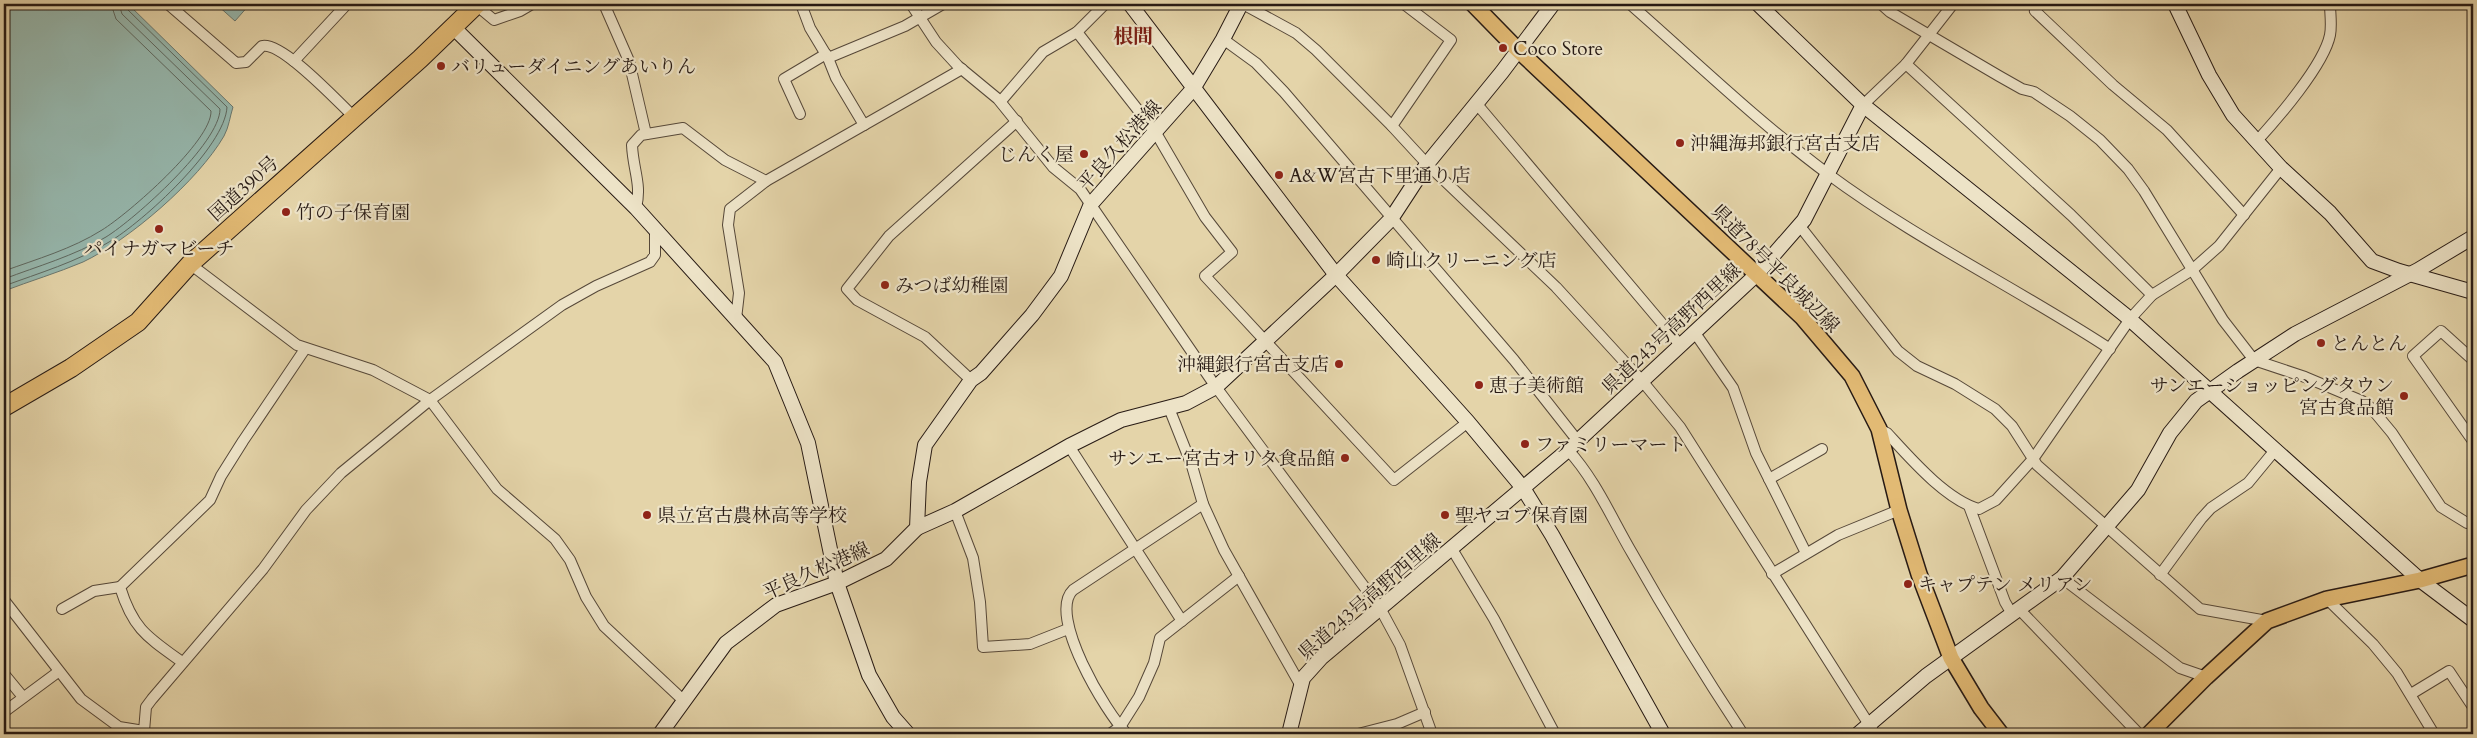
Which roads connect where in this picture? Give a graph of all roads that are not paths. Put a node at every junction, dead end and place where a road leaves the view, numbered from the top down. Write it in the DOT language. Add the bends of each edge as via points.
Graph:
graph roads {
  1 [pos="168,4"];
  2 [pos="347,4"];
  3 [pos="476,4"];
  4 [pos="532,4"];
  5 [pos="604,4"];
  6 [pos="801,4"];
  7 [pos="911,4"];
  8 [pos="943,4"];
  9 [pos="1105,4"];
  10 [pos="1130,4"];
  11 [pos="1242,4"];
  12 [pos="1404,4"];
  13 [pos="1472,4"];
  14 [pos="1553,4"];
  15 [pos="1630,4"];
  16 [pos="1758,4"];
  17 [pos="1881,4"];
  18 [pos="1953,4"];
  19 [pos="2040,4"];
  20 [pos="2175,4"];
  21 [pos="2330,4"];
  22 [pos="920,18"];
  23 [pos="453,27"];
  24 [pos="1077,32"];
  25 [pos="1929,35"];
  26 [pos="1224,39"];
  27 [pos="1517,49"];
  28 [pos="827,56"];
  29 [pos="294,61"];
  30 [pos="1906,64"];
  31 [pos="962,69"];
  32 [pos="1193,89"];
  33 [pos="1001,101"];
  34 [pos="1476,103"];
  35 [pos="1863,105"];
  36 [pos="800,114"];
  37 [pos="354,117"];
  38 [pos="1017,121"];
  39 [pos="864,125"];
  40 [pos="1392,126"];
  41 [pos="1156,132"];
  42 [pos="646,134"];
  43 [pos="2256,142"];
  44 [pos="1427,164"];
  45 [pos="2281,168"];
  46 [pos="1828,174"];
  47 [pos="766,181"];
  48 [pos="1091,204"];
  49 [pos="636,208"];
  50 [pos="2244,215"];
  51 [pos="1391,219"];
  52 [pos="1799,225"];
  53 [pos="655,231"];
  54 [pos="2473,237"];
  55 [pos="190,264"];
  56 [pos="2192,270"];
  57 [pos="2409,274"];
  58 [pos="1336,275"];
  59 [pos="1756,275"];
  60 [pos="2473,292"];
  61 [pos="2152,294"];
  62 [pos="736,319"];
  63 [pos="2130,319"];
  64 [pos="1695,333"];
  65 [pos="1264,340"];
  66 [pos="1681,346"];
  67 [pos="305,349"];
  68 [pos="2110,349"];
  69 [pos="2254,360"];
  70 [pos="2473,360"];
  71 [pos="971,380"];
  72 [pos="1644,382"];
  73 [pos="1216,387"];
  74 [pos="2210,391"];
  75 [pos="430,400"];
  76 [pos="4,407"];
  77 [pos="1169,408"];
  78 [pos="1468,422"];
  79 [pos="1879,429"];
  80 [pos="2473,441"];
  81 [pos="1573,445"];
  82 [pos="1069,446"];
  83 [pos="1822,449"];
  84 [pos="2276,449"];
  85 [pos="2033,459"];
  86 [pos="1769,478"];
  87 [pos="1523,488"];
  88 [pos="1203,504"];
  89 [pos="1969,506"];
  90 [pos="1899,510"];
  91 [pos="955,511"];
  92 [pos="2473,524"];
  93 [pos="2106,526"];
  94 [pos="917,528"];
  95 [pos="1452,549"];
  96 [pos="1134,550"];
  97 [pos="1806,553"];
  98 [pos="2473,565"];
  99 [pos="1772,574"];
  100 [pos="2160,575"];
  101 [pos="1238,576"];
  102 [pos="2062,578"];
  103 [pos="2420,580"];
  104 [pos="837,583"];
  105 [pos="120,587"];
  106 [pos="2327,599"];
  107 [pos="4,600"];
  108 [pos="1380,608"];
  109 [pos="62,609"];
  110 [pos="2016,612"];
  111 [pos="2473,620"];
  112 [pos="1182,621"];
  113 [pos="2267,621"];
  114 [pos="1068,629"];
  115 [pos="1951,658"];
  116 [pos="182,662"];
  117 [pos="58,672"];
  118 [pos="4,674"];
  119 [pos="2206,677"];
  120 [pos="1301,686"];
  121 [pos="2411,694"];
  122 [pos="23,697"];
  123 [pos="683,700"];
  124 [pos="2473,707"];
  125 [pos="4,712"];
  126 [pos="1425,712"];
  127 [pos="1872,730"];
  128 [pos="1124,731"];
  129 [pos="146,733"];
  130 [pos="660,734"];
  131 [pos="908,734"];
  132 [pos="1110,734"];
  133 [pos="1289,734"];
  134 [pos="1358,734"];
  135 [pos="1432,734"];
  136 [pos="1555,734"];
  137 [pos="1663,734"];
  138 [pos="1743,734"];
  139 [pos="1858,734"];
  140 [pos="2001,734"];
  141 [pos="2139,734"];
  142 [pos="2148,734"];
  143 [pos="2434,734"];
  1 -- 29 [label="street" via="236,63 246,62 267,45"];
  2 -- 29 [label="street"];
  3 -- 4 [label="street" via="494,20"];
  3 -- 23 [label="highway, 国道390号"];
  5 -- 42 [label="street" via="629,60"];
  6 -- 28 [label="street" via="810,28"];
  7 -- 22 [label="street"];
  8 -- 22 [label="street"];
  9 -- 24 [label="street"];
  10 -- 32 [label="street"];
  11 -- 26 [label="street, 平良久松港線"];
  11 -- 40 [label="street" via="1296,33"];
  12 -- 40 [label="street" via="1451,40"];
  13 -- 27 [label="main road, 県道78号平良城辺線"];
  14 -- 27 [label="street"];
  15 -- 46 [label="street"];
  16 -- 35 [label="street"];
  17 -- 25 [label="street"];
  18 -- 25 [label="street"];
  19 -- 50 [label="street" via="2035,11 2113,85 2168,130"];
  20 -- 43 [label="street" via="2220,95"];
  21 -- 43 [label="street" via="2330,34 2320,57 2294,97"];
  22 -- 28 [label="street"];
  22 -- 31 [label="street" via="936,42"];
  23 -- 37 [label="highway, 国道390号"];
  23 -- 49 [label="street"];
  24 -- 33 [label="street" via="1043,52"];
  24 -- 41 [label="street"];
  25 -- 30 [label="street"];
  25 -- 56 [label="street" via="2034,92 2100,140 2128,169"];
  26 -- 32 [label="street, 平良久松港線"];
  26 -- 51 [label="street" via="1256,63 1284,92"];
  27 -- 34 [label="street"];
  27 -- 59 [label="main road, 県道78号平良城辺線"];
  28 -- 36 [label="street" via="784,80"];
  28 -- 39 [label="street"];
  29 -- 37 [label="street"];
  30 -- 35 [label="street"];
  30 -- 61 [label="street"];
  31 -- 33 [label="street"];
  31 -- 39 [label="street"];
  32 -- 41 [label="street, 平良久松港線"];
  32 -- 58 [label="street"];
  33 -- 38 [label="street"];
  34 -- 44 [label="street"];
  34 -- 66 [label="street"];
  35 -- 46 [label="street, 県道243号高野西里線"];
  35 -- 63 [label="street"];
  37 -- 55 [label="highway, 国道390号"];
  38 -- 48 [label="street" via="1053,167 1080,189"];
  38 -- 71 [label="street" via="889,236 847,289 857,300 925,337"];
  39 -- 47 [label="street"];
  40 -- 44 [label="street"];
  41 -- 48 [label="street, 平良久松港線"];
  41 -- 65 [label="street" via="1206,217 1232,252 1205,276"];
  42 -- 47 [label="street" via="683,128 725,160"];
  42 -- 49 [label="street" via="632,145 640,192"];
  43 -- 45 [label="street"];
  44 -- 51 [label="street"];
  44 -- 72 [label="street" via="1556,287"];
  45 -- 50 [label="street"];
  45 -- 57 [label="street" via="2330,213 2372,261"];
  46 -- 52 [label="street, 県道243号高野西里線"];
  46 -- 68 [label="street" via="1908,229 2049,309"];
  47 -- 62 [label="street" via="730,209 728,225 739,293"];
  48 -- 71 [label="street, 平良久松港線" via="1061,276 1032,315 981,373"];
  48 -- 73 [label="street"];
  49 -- 53 [label="street"];
  50 -- 56 [label="street" via="2219,246"];
  51 -- 58 [label="street"];
  51 -- 81 [label="street" via="1514,360"];
  52 -- 59 [label="street, 県道243号高野西里線"];
  52 -- 85 [label="street" via="1898,351 1917,366 1955,384 1995,410 2012,426"];
  53 -- 62 [label="street"];
  53 -- 75 [label="street" via="654,255 650,262 562,305"];
  54 -- 57 [label="street"];
  55 -- 67 [label="street"];
  55 -- 76 [label="highway, 国道390号" via="138,322 71,368"];
  56 -- 61 [label="street"];
  56 -- 69 [label="street"];
  57 -- 60 [label="street"];
  57 -- 69 [label="street" via="2325,317"];
  58 -- 65 [label="street"];
  58 -- 78 [label="street"];
  59 -- 64 [label="street, 県道243号高野西里線"];
  59 -- 79 [label="main road, 県道78号平良城辺線" via="1802,317 1852,376"];
  61 -- 63 [label="street"];
  62 -- 104 [label="street" via="775,362 808,443"];
  63 -- 68 [label="street"];
  63 -- 74 [label="street"];
  64 -- 66 [label="street, 県道243号高野西里線"];
  64 -- 86 [label="street" via="1733,388 1756,453"];
  65 -- 73 [label="street"];
  65 -- 78 [label="street" via="1394,480"];
  66 -- 72 [label="street, 県道243号高野西里線"];
  67 -- 75 [label="street" via="373,370"];
  67 -- 105 [label="street" via="243,441 210,500"];
  68 -- 85 [label="street"];
  69 -- 74 [label="street"];
  69 -- 92 [label="street" via="2362,401 2392,432 2441,507 2454,517"];
  70 -- 80 [label="street" via="2441,331 2413,356"];
  71 -- 94 [label="street, 平良久松港線" via="925,445"];
  72 -- 81 [label="street, 県道243号高野西里線"];
  72 -- 99 [label="street" via="1680,427"];
  73 -- 77 [label="street"];
  73 -- 108 [label="street"];
  74 -- 84 [label="street"];
  74 -- 93 [label="street" via="2196,401 2175,425 2138,490"];
  75 -- 116 [label="street" via="335,479"];
  75 -- 123 [label="street" via="497,489 555,539 570,560 586,597 604,626"];
  77 -- 82 [label="street" via="1121,420"];
  77 -- 88 [label="street"];
  78 -- 87 [label="street"];
  79 -- 89 [label="street" via="1941,486"];
  79 -- 90 [label="main road, 県道78号平良城辺線"];
  81 -- 87 [label="street, 県道243号高野西里線"];
  81 -- 138 [label="street" via="1576,459 1687,648"];
  82 -- 91 [label="street"];
  82 -- 96 [label="street"];
  83 -- 86 [label="street"];
  84 -- 100 [label="street" via="2248,483 2211,508"];
  84 -- 103 [label="street"];
  85 -- 89 [label="street" via="1996,500 1979,509"];
  85 -- 93 [label="street"];
  86 -- 97 [label="street"];
  87 -- 95 [label="street, 県道243号高野西里線"];
  87 -- 137 [label="street"];
  88 -- 96 [label="street"];
  88 -- 101 [label="street"];
  89 -- 110 [label="street" via="2005,602"];
  90 -- 97 [label="street" via="1838,535"];
  90 -- 115 [label="main road, 県道78号平良城辺線"];
  91 -- 94 [label="street"];
  91 -- 114 [label="street" via="973,558 983,647 1030,644"];
  93 -- 100 [label="street"];
  93 -- 102 [label="street"];
  94 -- 104 [label="street, 平良久松港線" via="886,559"];
  95 -- 108 [label="street, 県道243号高野西里線"];
  95 -- 136 [label="street"];
  96 -- 112 [label="street"];
  96 -- 114 [label="street" via="1068,594 1065,601"];
  97 -- 99 [label="street"];
  98 -- 103 [label="main road"];
  99 -- 127 [label="street"];
  100 -- 113 [label="street" via="2200,609"];
  101 -- 112 [label="street"];
  101 -- 120 [label="street"];
  102 -- 110 [label="street"];
  102 -- 119 [label="street" via="2180,668"];
  103 -- 106 [label="main road"];
  103 -- 111 [label="street"];
  104 -- 123 [label="street, 平良久松港線" via="776,605 733,637"];
  104 -- 131 [label="street" via="870,675 893,717"];
  105 -- 109 [label="street" via="94,591"];
  105 -- 116 [label="street" via="134,623"];
  106 -- 113 [label="main road"];
  106 -- 121 [label="street" via="2373,644"];
  107 -- 117 [label="street"];
  108 -- 120 [label="street, 県道243号高野西里線" via="1321,658 1303,678"];
  108 -- 126 [label="street" via="1400,645"];
  110 -- 115 [label="street"];
  110 -- 141 [label="street"];
  112 -- 128 [label="street" via="1160,638 1147,680"];
  113 -- 119 [label="main road"];
  114 -- 128 [label="street" via="1094,686"];
  115 -- 127 [label="street"];
  115 -- 140 [label="main road, 県道78号平良城辺線"];
  116 -- 129 [label="street" via="146,707"];
  117 -- 122 [label="street"];
  117 -- 129 [label="street" via="80,698 119,727"];
  118 -- 122 [label="street"];
  119 -- 142 [label="main road"];
  120 -- 133 [label="street, 県道243号高野西里線"];
  121 -- 124 [label="street" via="2449,671"];
  121 -- 143 [label="street"];
  122 -- 125 [label="street"];
  123 -- 130 [label="street, 平良久松港線"];
  126 -- 134 [label="street"];
  126 -- 135 [label="street"];
  127 -- 139 [label="street"];
  128 -- 132 [label="street"];
}
